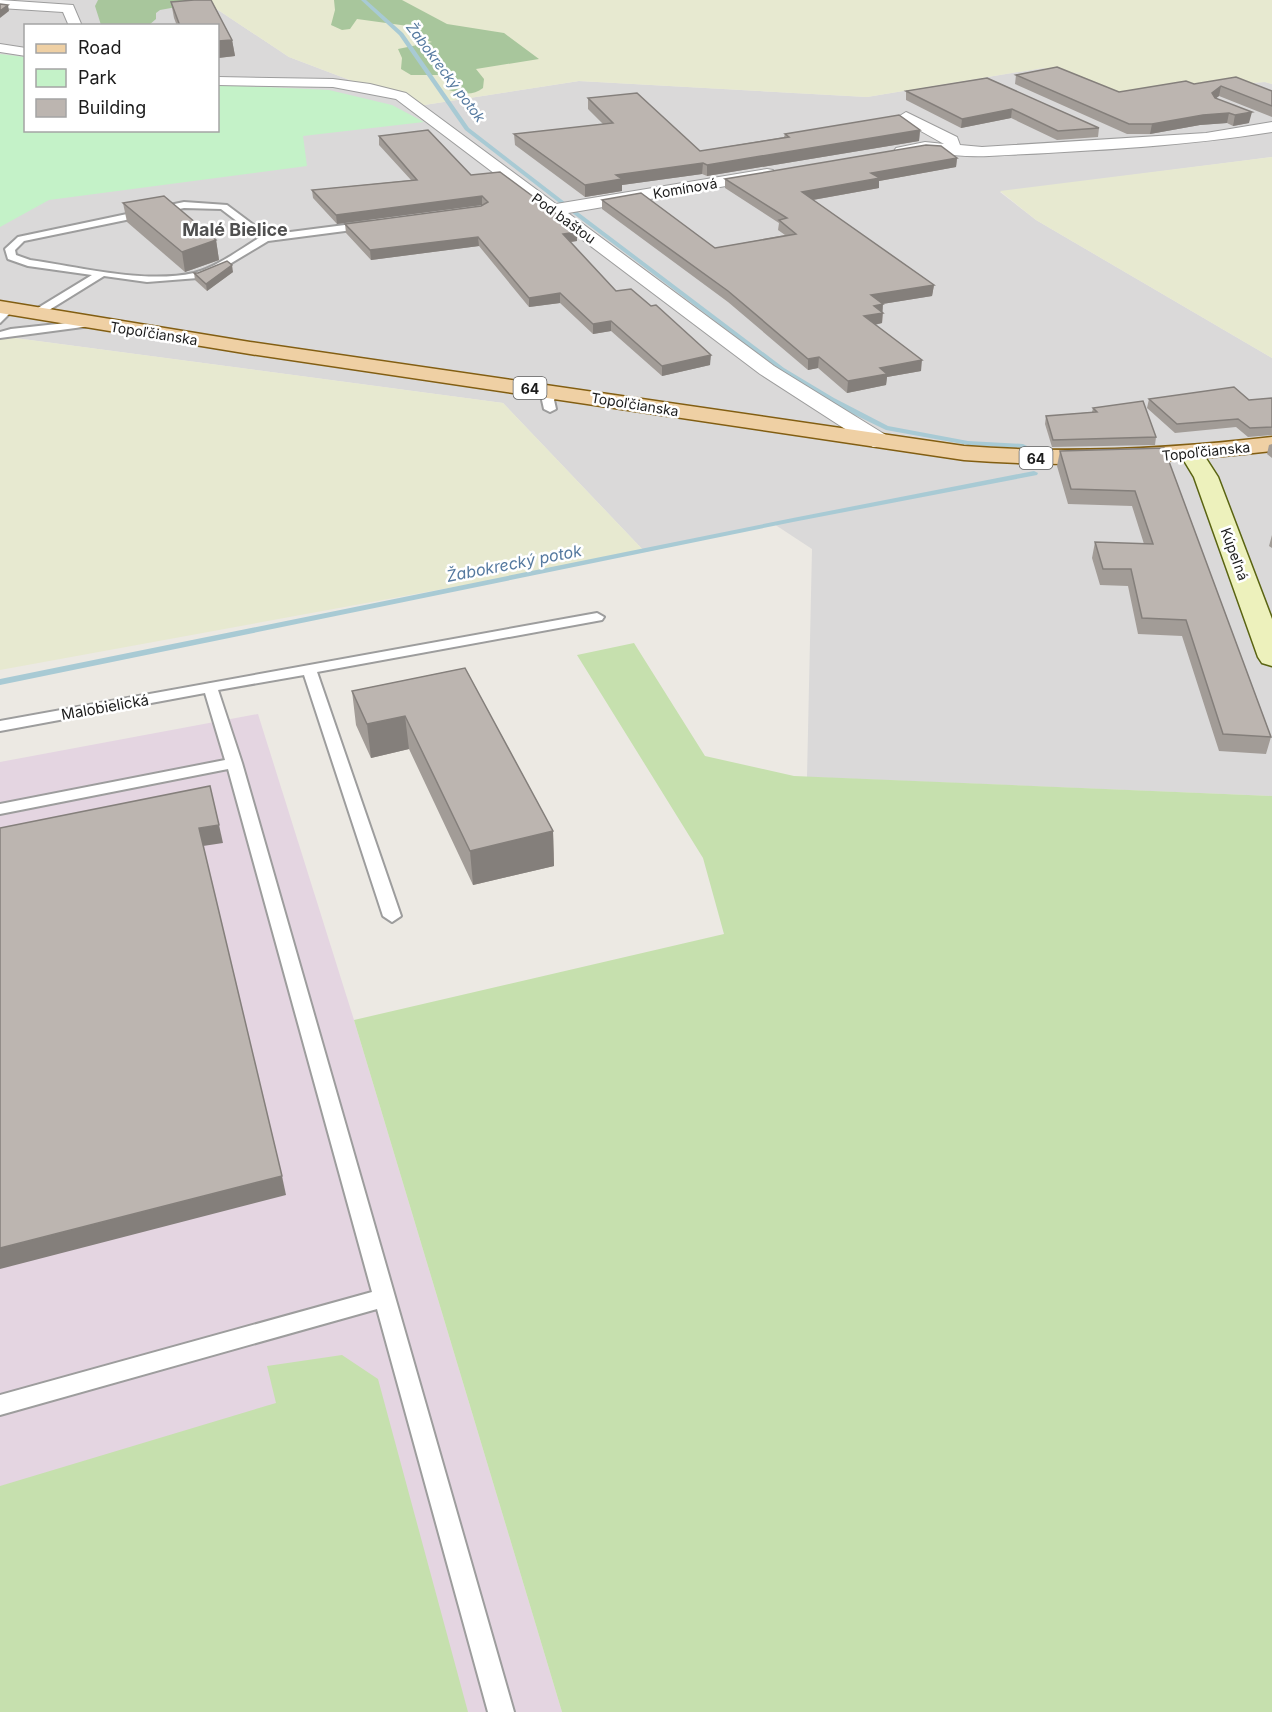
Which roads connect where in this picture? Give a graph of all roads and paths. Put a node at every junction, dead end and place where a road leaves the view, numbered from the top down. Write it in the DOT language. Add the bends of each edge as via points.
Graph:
graph roads {
  1 [pos="0,4"];
  2 [pos="75,24"];
  3 [pos="0,48"];
  4 [pos="24,51"];
  5 [pos="219,81"];
  6 [pos="1251,116"];
  7 [pos="906,117"];
  8 [pos="1272,126"];
  9 [pos="1098,129"];
  10 [pos="1131,144"];
  11 [pos="953,149"];
  12 [pos="890,153"];
  13 [pos="785,171"];
  14 [pos="552,210"];
  15 [pos="379,223"];
  16 [pos="265,238"];
  17 [pos="102,273"];
  18 [pos="3,312"];
  19 [pos="37,313"];
  20 [pos="94,323"];
  21 [pos="0,336"];
  22 [pos="881,442"];
  23 [pos="1272,444"];
  24 [pos="1192,454"];
  25 [pos="597,617"];
  26 [pos="1272,657"];
  27 [pos="309,670"];
  28 [pos="210,687"];
  29 [pos="0,726"];
  30 [pos="234,763"];
  31 [pos="0,809"];
  32 [pos="392,916"];
  33 [pos="384,1298"];
  34 [pos="0,1405"];
  35 [pos="501,1712"];
  1 -- 2 [label="street" via="68,8"];
  3 -- 4 [label="street"];
  5 -- 14 [label="street, Pod baštou" via="333,83 401,96"];
  6 -- 8 [label="street"];
  7 -- 11 [label="street" via="951,140"];
  8 -- 10 [label="street" via="1206,138"];
  9 -- 10 [label="street"];
  10 -- 11 [label="street" via="982,152"];
  11 -- 12 [label="street" via="924,147"];
  13 -- 14 [label="street, Komínová"];
  14 -- 22 [label="street, Pod baštou" via="767,370"];
  15 -- 16 [label="lane"];
  16 -- 17 [label="lane" via="220,266 198,274 147,279"];
  16 -- 17 [label="lane" via="224,207 184,205 21,239 10,249 11,256 28,263"];
  17 -- 19 [label="lane"];
  18 -- 19 [label="main road, Topoľčianska / 64"];
  19 -- 20 [label="main road, Topoľčianska / 64"];
  20 -- 21 [label="lane"];
  20 -- 22 [label="main road, Topoľčianska / 64" via="552,400"];
  22 -- 24 [label="main road, Topoľčianska / 64" via="1029,458"];
  23 -- 24 [label="main road, Topoľčianska / 64"];
  24 -- 26 [label="street, Kúpeľná" via="1206,477"];
  25 -- 27 [label="lane, Malobielická"];
  27 -- 28 [label="lane, Malobielická"];
  27 -- 32 [label="lane"];
  28 -- 29 [label="lane, Malobielická"];
  28 -- 30 [label="lane"];
  30 -- 31 [label="lane"];
  30 -- 33 [label="lane"];
  33 -- 34 [label="lane"];
  33 -- 35 [label="lane"];
}
